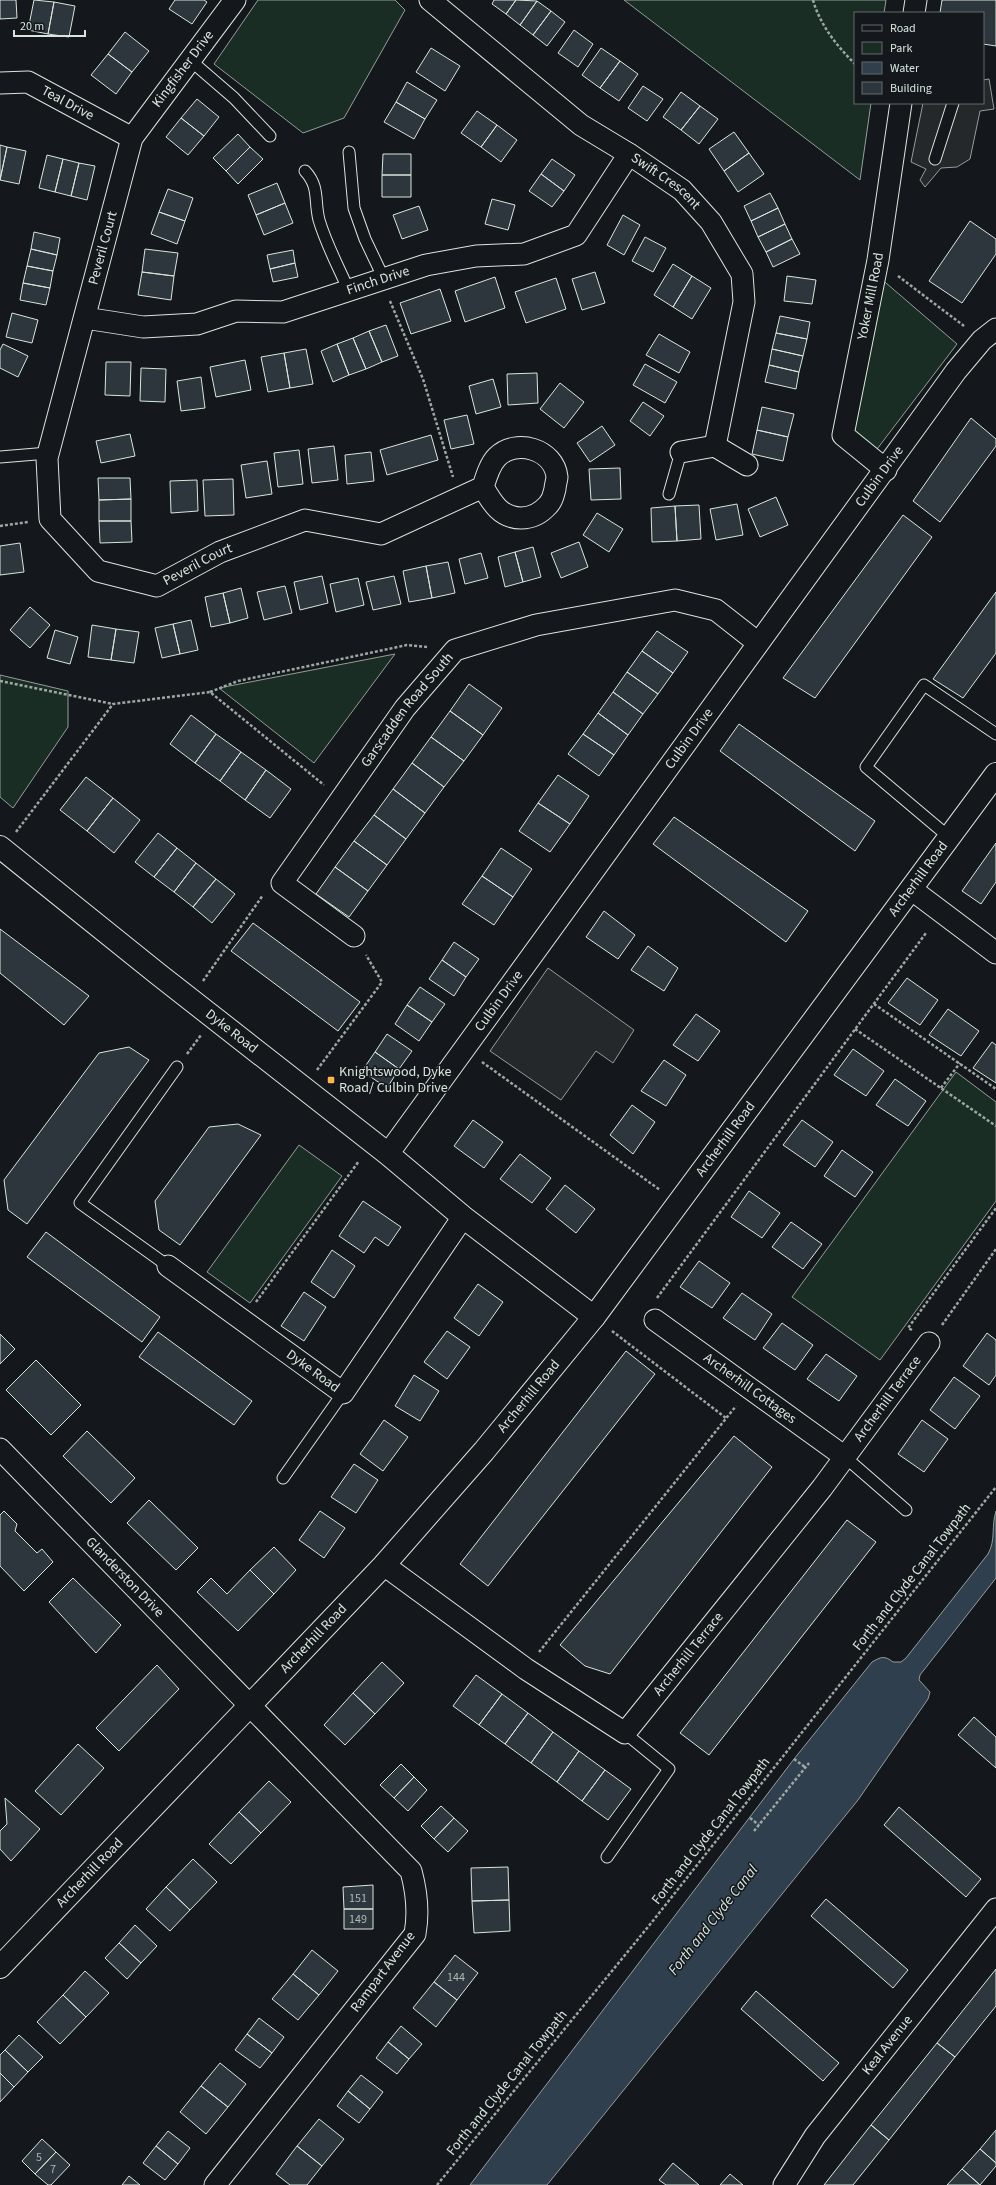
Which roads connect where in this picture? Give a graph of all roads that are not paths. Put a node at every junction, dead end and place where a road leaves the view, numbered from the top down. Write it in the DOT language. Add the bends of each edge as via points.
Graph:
graph roads {
  1 [pos="235,0"];
  2 [pos="430,0"];
  3 [pos="916,0"];
  4 [pos="914,12"];
  5 [pos="190,60"];
  6 [pos="0,83"];
  7 [pos="901,104"];
  8 [pos="953,104"];
  9 [pos="270,136"];
  10 [pos="132,138"];
  11 [pos="349,152"];
  12 [pos="629,154"];
  13 [pos="935,159"];
  14 [pos="305,171"];
  15 [pos="383,280"];
  16 [pos="349,291"];
  17 [pos="84,318"];
  18 [pos="989,335"];
  19 [pos="716,446"];
  20 [pos="680,452"];
  21 [pos="48,453"];
  22 [pos="0,457"];
  23 [pos="747,465"];
  24 [pos="886,470"];
  25 [pos="483,487"];
  26 [pos="669,494"];
  27 [pos="758,643"];
  28 [pos="996,734"];
  29 [pos="996,774"];
  30 [pos="949,837"];
  31 [pos="1,848"];
  32 [pos="911,889"];
  33 [pos="354,936"];
  34 [pos="996,953"];
  35 [pos="177,1067"];
  36 [pos="380,1148"];
  37 [pos="462,1217"];
  38 [pos="168,1266"];
  39 [pos="594,1317"];
  40 [pos="655,1320"];
  41 [pos="929,1343"];
  42 [pos="343,1394"];
  43 [pos="0,1449"];
  44 [pos="845,1457"];
  45 [pos="283,1478"];
  46 [pos="906,1510"];
  47 [pos="384,1565"];
  48 [pos="251,1706"];
  49 [pos="625,1733"];
  50 [pos="607,1857"];
  51 [pos="996,1910"];
  52 [pos="0,1966"];
  53 [pos="215,2185"];
  54 [pos="784,2185"];
  1 -- 5 [label="street, Kingfisher Drive"];
  2 -- 12 [label="street, Swift Crescent" via="581,125"];
  3 -- 4 [label="street"];
  5 -- 9 [label="lane" via="234,98"];
  5 -- 10 [label="street, Kingfisher Drive"];
  6 -- 10 [label="street, Teal Drive" via="28,82"];
  7 -- 24 [label="street, Yoker Mill Road" via="878,260 843,435"];
  8 -- 13 [label="lane"];
  10 -- 17 [label="street, Peveril Court"];
  11 -- 15 [label="lane" via="354,208"];
  12 -- 15 [label="street, Finch Drive" via="576,235 524,254 476,256 426,265"];
  12 -- 19 [label="street, Swift Crescent" via="682,190 711,222 742,274 744,302"];
  14 -- 16 [label="lane" via="317,194 319,219"];
  15 -- 16 [label="street, Finch Drive"];
  16 -- 17 [label="street, Finch Drive" via="283,312 236,311 197,324 143,327"];
  17 -- 21 [label="street, Peveril Court"];
  18 -- 24 [label="street, Culbin Drive" via="956,371"];
  19 -- 20 [label="street"];
  19 -- 23 [label="street"];
  20 -- 26 [label="lane"];
  21 -- 22 [label="lane"];
  21 -- 25 [label="street, Peveril Court" via="50,519 98,571 156,586 220,552 305,520 381,534"];
  24 -- 27 [label="street, Culbin Drive"];
  27 -- 33 [label="street, Garscadden Road South" via="716,610 675,600 536,625 455,650 405,708 282,883"];
  27 -- 36 [label="street, Culbin Drive" via="464,1048"];
  28 -- 30 [label="lane" via="924,685 866,767"];
  29 -- 30 [label="street, Archerhill Road"];
  30 -- 32 [label="street, Archerhill Road"];
  31 -- 36 [label="street, Dyke Road"];
  32 -- 34 [label="street"];
  32 -- 39 [label="street, Archerhill Road"];
  35 -- 38 [label="lane" via="80,1203"];
  36 -- 37 [label="street, Dyke Road"];
  37 -- 39 [label="street, Dyke Road"];
  37 -- 42 [label="street, Dyke Road"];
  38 -- 42 [label="street, Dyke Road"];
  39 -- 47 [label="street, Archerhill Road" via="484,1451"];
  40 -- 44 [label="street, Archerhill Cottages"];
  41 -- 44 [label="street, Archerhill Terrace"];
  42 -- 45 [label="lane"];
  43 -- 48 [label="street, Glanderston Drive"];
  44 -- 46 [label="lane"];
  44 -- 49 [label="street, Archerhill Terrace"];
  47 -- 48 [label="street, Archerhill Road"];
  47 -- 49 [label="street" via="526,1669"];
  48 -- 52 [label="street, Archerhill Road"];
  48 -- 53 [label="street, Rampart Avenue" via="411,1871 417,1894 418,1915 415,1934 402,1952"];
  49 -- 50 [label="lane" via="669,1769"];
  51 -- 54 [label="street, Keal Avenue" via="815,2136"];
}
